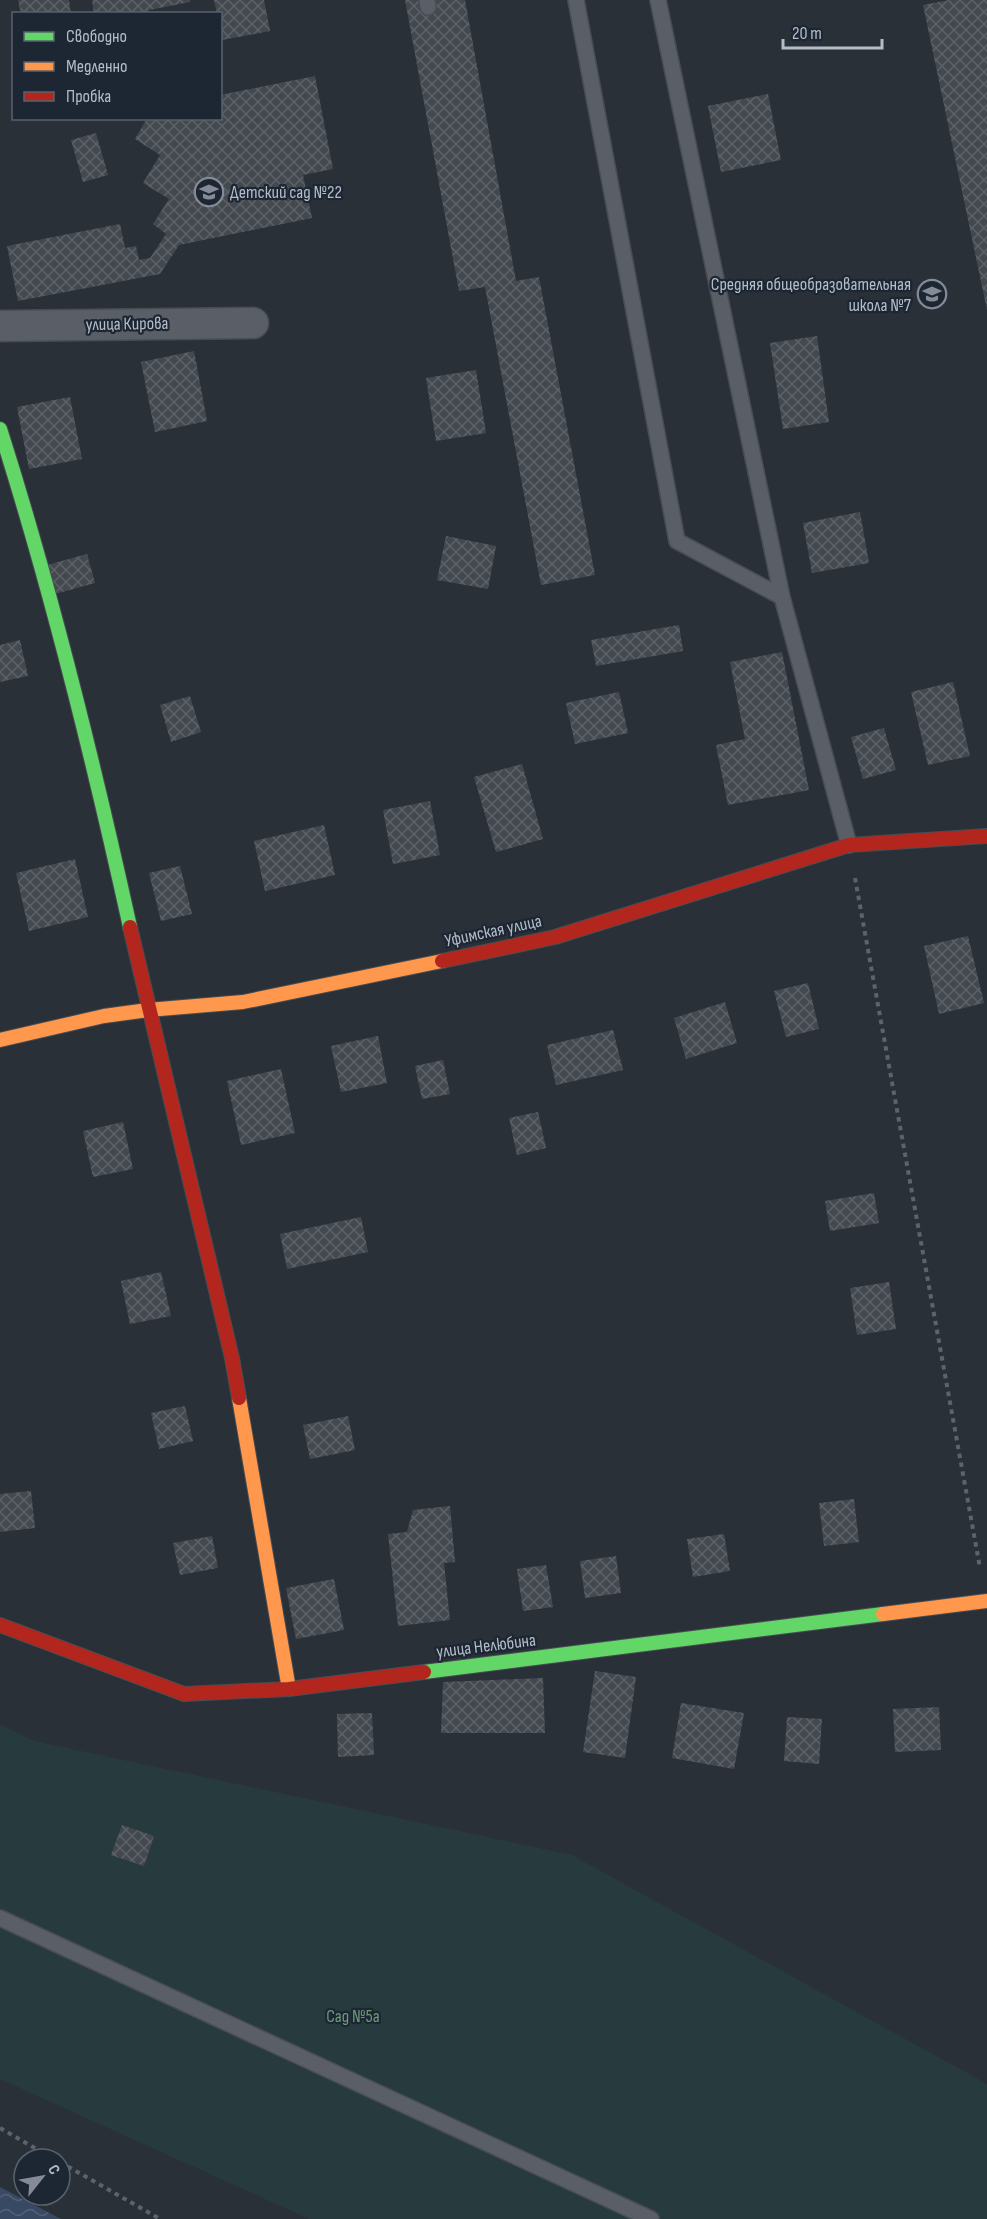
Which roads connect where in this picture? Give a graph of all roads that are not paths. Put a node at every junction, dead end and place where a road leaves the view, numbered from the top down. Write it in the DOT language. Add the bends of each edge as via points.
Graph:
graph roads {
  1 [pos="576,0"];
  2 [pos="658,0"];
  3 [pos="253,323"];
  4 [pos="0,326"];
  5 [pos="0,429"];
  6 [pos="782,597"];
  7 [pos="987,836"];
  8 [pos="849,845"];
  9 [pos="148,1010"];
  10 [pos="0,1040"];
  11 [pos="986,1601"];
  12 [pos="0,1625"];
  13 [pos="289,1689"];
  14 [pos="0,1918"];
  15 [pos="651,2219"];
  1 -- 6 [label="lane" via="677,541"];
  2 -- 6 [label="lane"];
  3 -- 4 [label="street, улица Кирова"];
  5 -- 9 [label="street" via="65,653"];
  6 -- 8 [label="lane"];
  7 -- 8 [label="street, Уфимская улица"];
  8 -- 9 [label="street, Уфимская улица" via="555,937 243,1002"];
  9 -- 10 [label="street, Уфимская улица"];
  9 -- 13 [label="street" via="231,1358"];
  11 -- 13 [label="street, улица Нелюбина"];
  12 -- 13 [label="street, улица Нелюбина" via="184,1694"];
  14 -- 15 [label="lane"];
}
